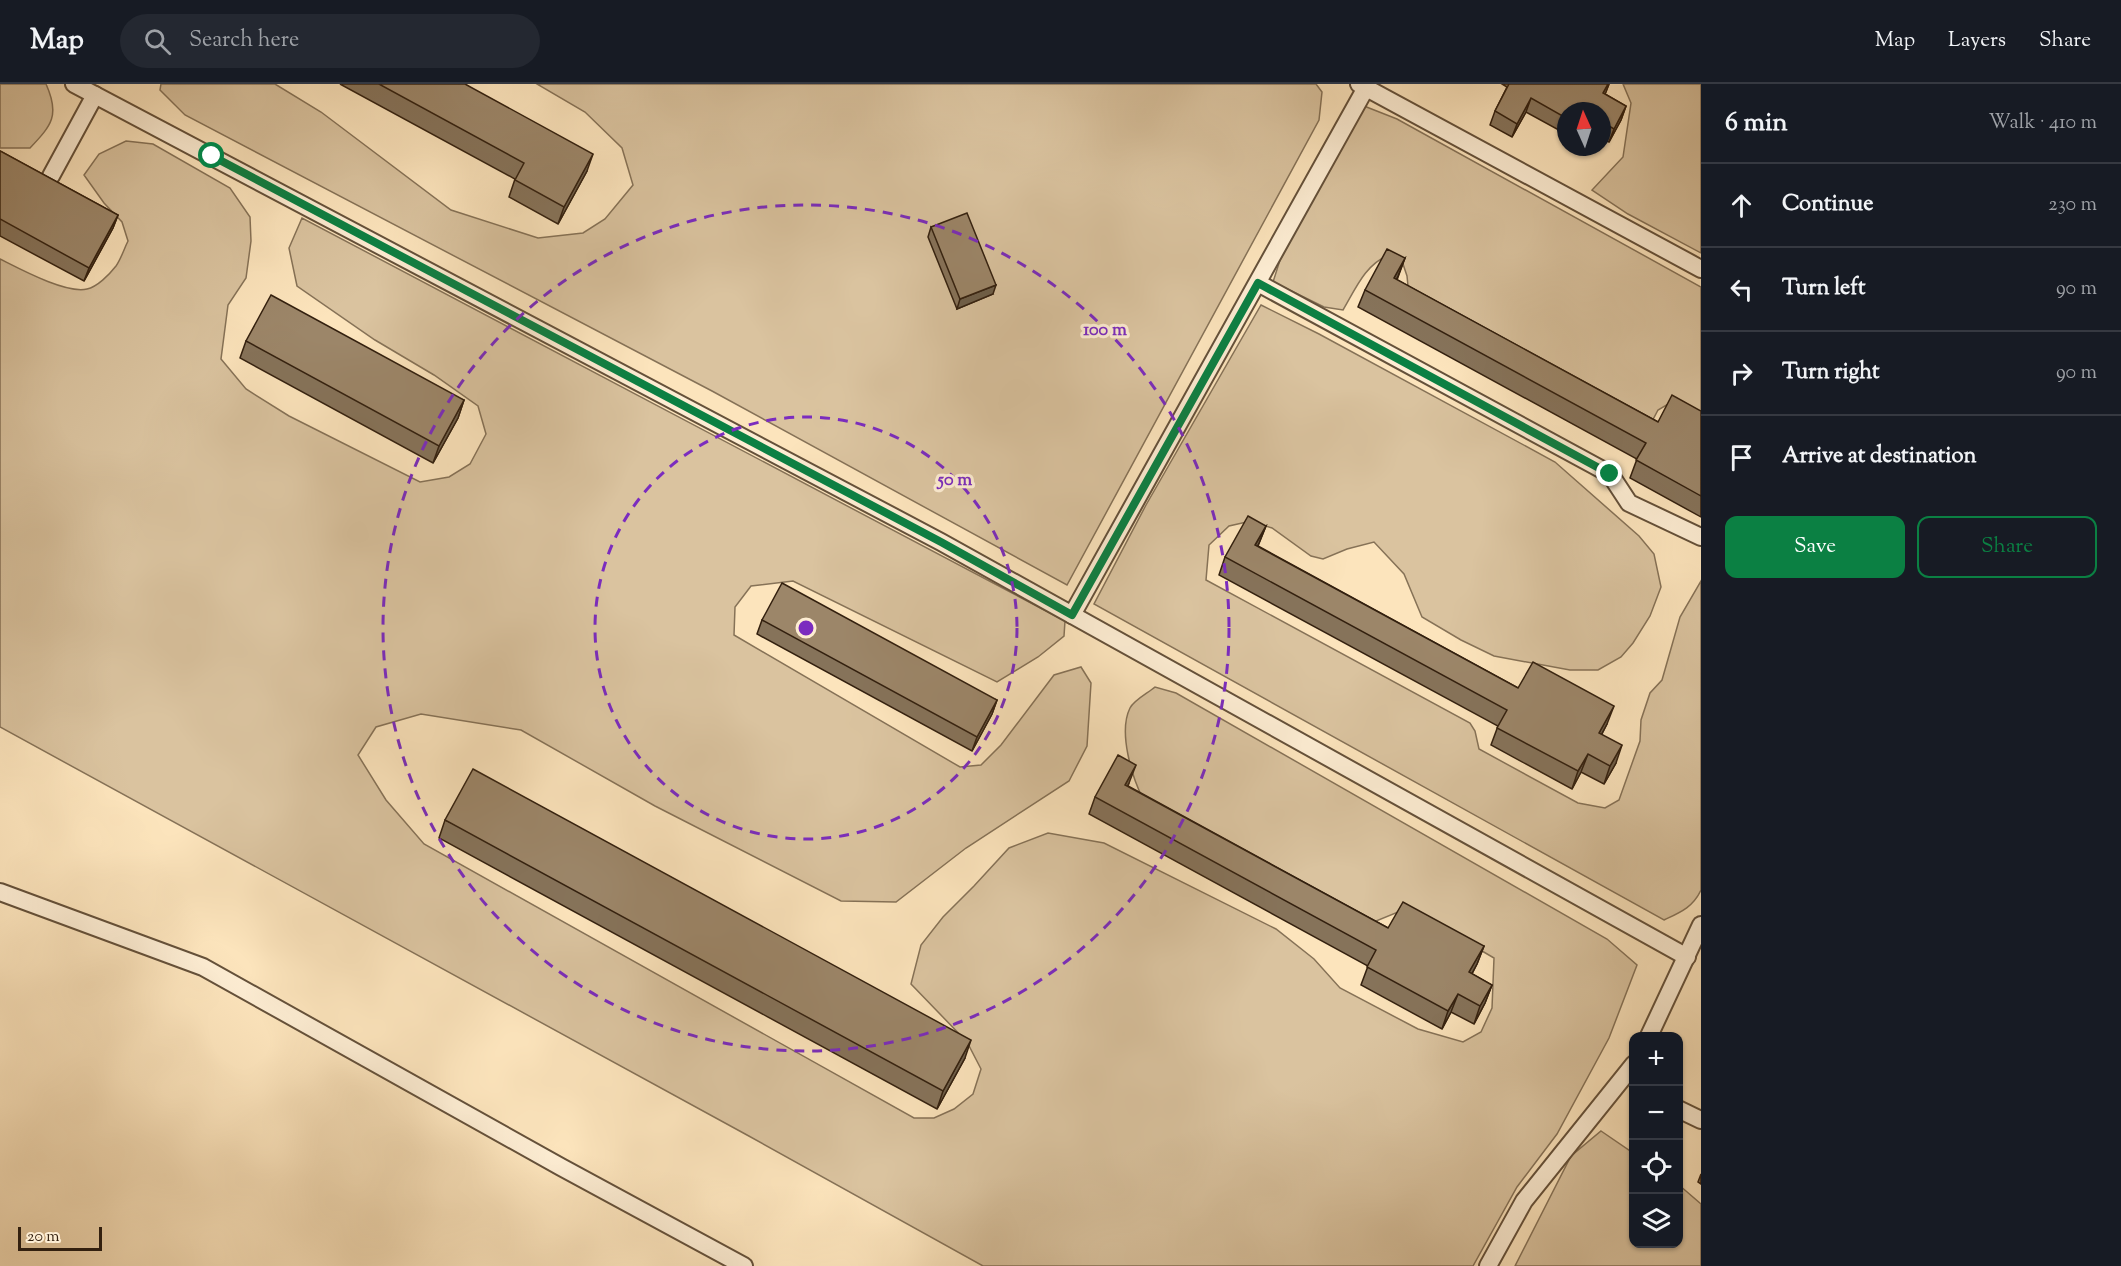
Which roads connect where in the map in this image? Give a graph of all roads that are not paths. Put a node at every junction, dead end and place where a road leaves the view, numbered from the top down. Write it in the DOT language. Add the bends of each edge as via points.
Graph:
graph roads {
  1 [pos="74,84"];
  2 [pos="1365,85"];
  3 [pos="95,95"];
  4 [pos="51,176"];
  5 [pos="1701,269"];
  6 [pos="1258,283"];
  7 [pos="1701,537"];
  8 [pos="1072,615"];
  9 [pos="0,892"];
  10 [pos="1701,925"];
  11 [pos="1687,957"];
  12 [pos="1651,1032"];
  13 [pos="1629,1070"];
  14 [pos="1683,1112"];
  15 [pos="1701,1120"];
  16 [pos="744,1266"];
  17 [pos="1488,1266"];
  1 -- 3 [label="lane"];
  2 -- 5 [label="lane"];
  2 -- 6 [label="lane"];
  3 -- 4 [label="lane"];
  3 -- 8 [label="lane"];
  6 -- 7 [label="lane" via="1610,474 1629,503"];
  6 -- 8 [label="lane"];
  8 -- 11 [label="lane"];
  9 -- 16 [label="lane" via="203,967"];
  10 -- 11 [label="lane"];
  11 -- 12 [label="lane"];
  13 -- 17 [label="lane" via="1524,1201"];
  14 -- 15 [label="lane"];
}
